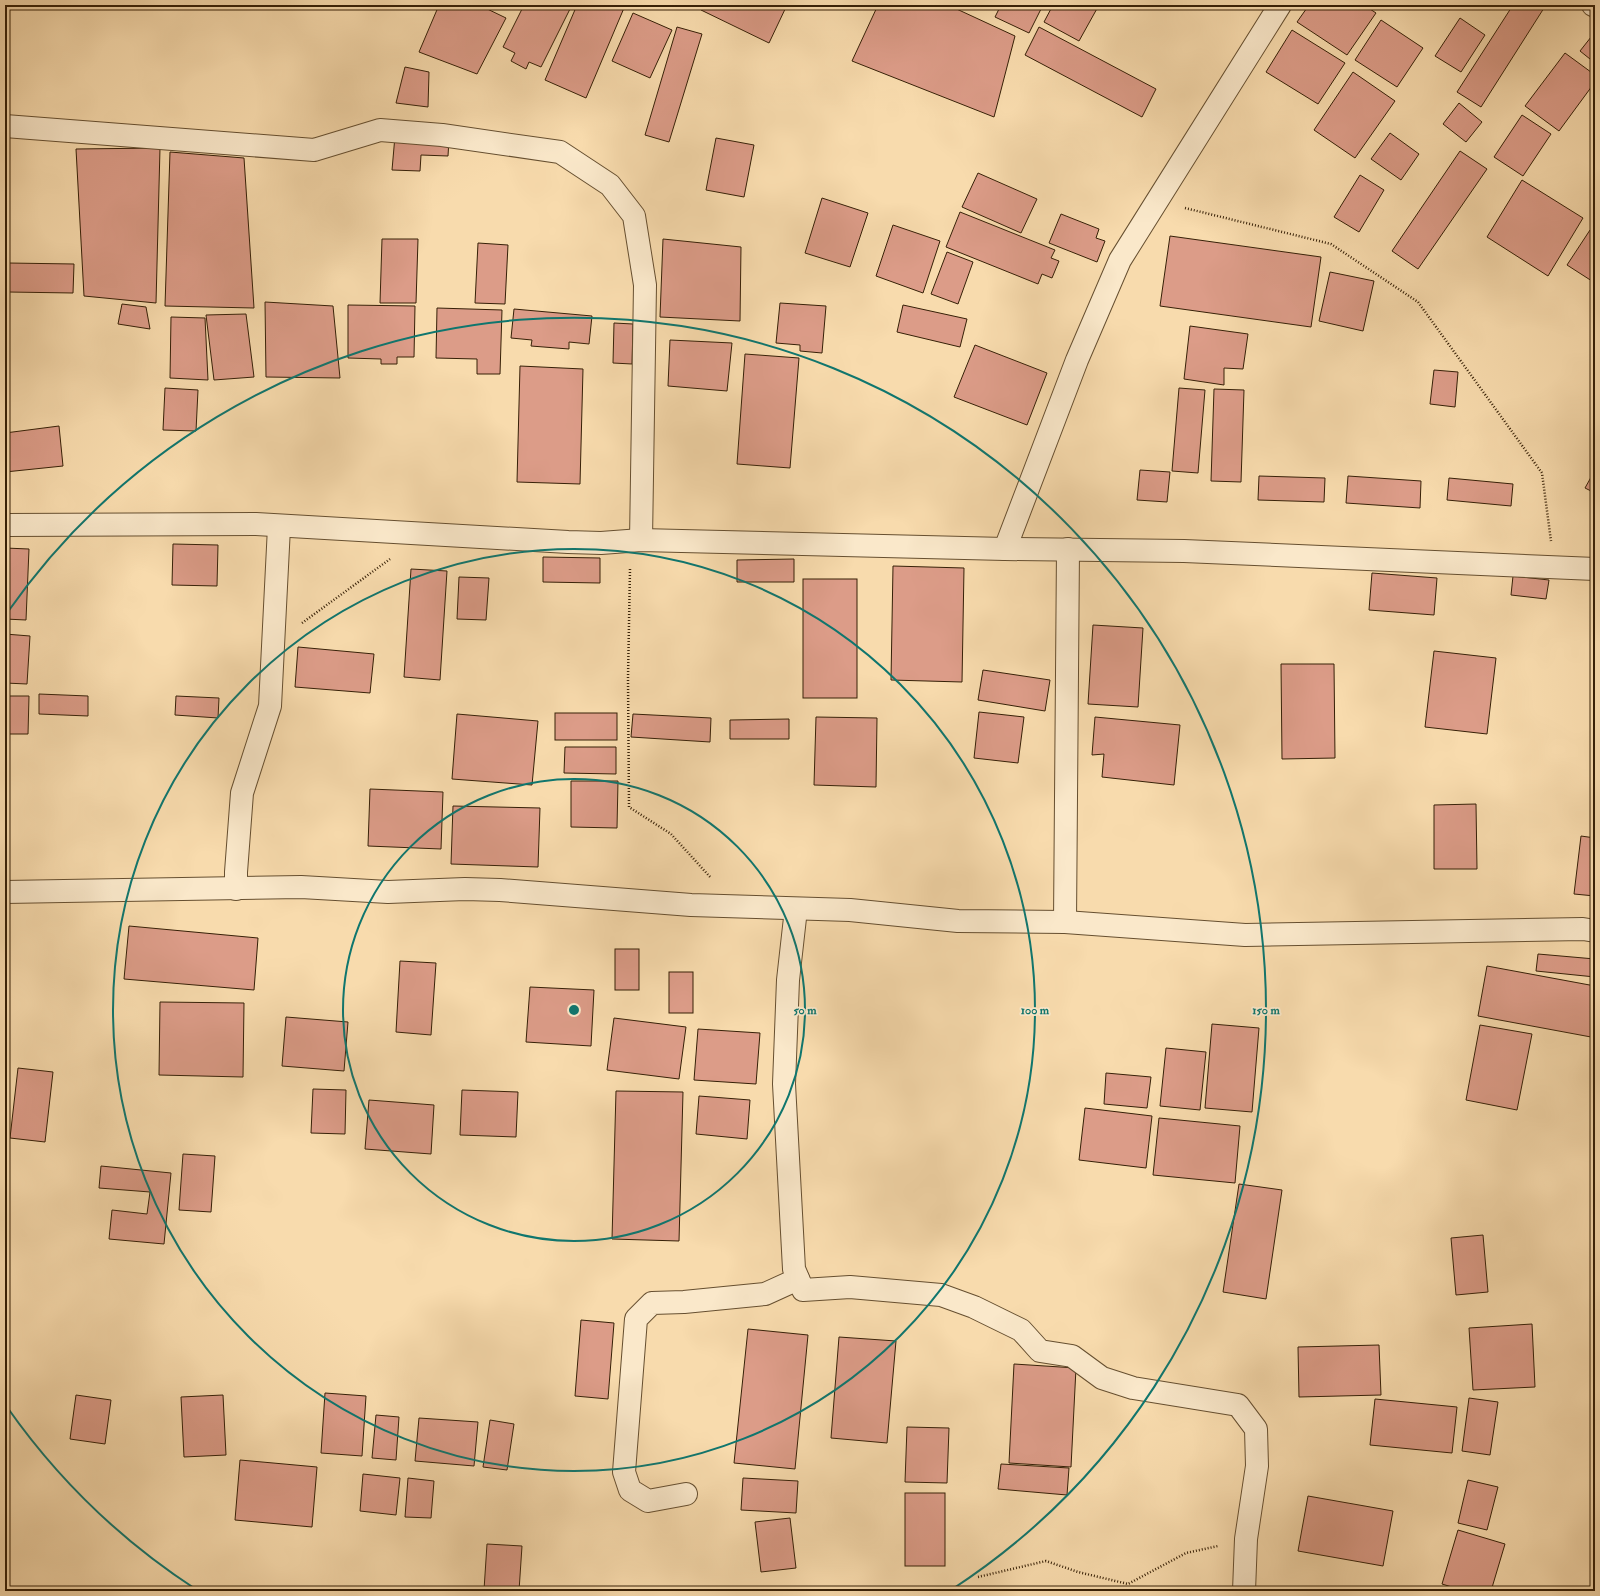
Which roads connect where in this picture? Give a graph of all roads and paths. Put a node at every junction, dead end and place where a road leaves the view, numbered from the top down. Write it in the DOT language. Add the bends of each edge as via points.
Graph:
graph roads {
  1 [pos="1280,5"];
  2 [pos="5,126"];
  3 [pos="1157,202"];
  4 [pos="5,525"];
  5 [pos="279,527"];
  6 [pos="425,534"];
  7 [pos="636,541"];
  8 [pos="1005,549"];
  9 [pos="1068,549"];
  10 [pos="1554,567"];
  11 [pos="1595,570"];
  12 [pos="273,644"];
  13 [pos="236,889"];
  14 [pos="5,892"];
  15 [pos="731,905"];
  16 [pos="796,909"];
  17 [pos="1065,922"];
  18 [pos="1595,931"];
  19 [pos="798,1280"];
  20 [pos="686,1494"];
  21 [pos="1246,1539"];
  22 [pos="978,1577"];
  23 [pos="1244,1591"];
  1 -- 3 [label="street"];
  2 -- 7 [label="street" via="314,150 380,130 442,135 560,152 610,185 634,216 645,285"];
  3 -- 8 [label="street" via="1120,260 1077,360"];
  3 -- 10 [label="path" via="1331,244 1418,302 1542,474"];
  4 -- 5 [label="street" via="256,524"];
  5 -- 6 [label="street"];
  5 -- 12 [label="street"];
  6 -- 7 [label="street" via="568,542"];
  6 -- 12 [label="path"];
  7 -- 8 [label="street"];
  7 -- 15 [label="path" via="628,678 629,807 671,834 704,869"];
  8 -- 9 [label="street"];
  9 -- 10 [label="street" via="1184,551"];
  9 -- 17 [label="street"];
  10 -- 11 [label="street"];
  12 -- 13 [label="street" via="270,706 242,793"];
  13 -- 14 [label="street"];
  13 -- 15 [label="street" via="301,887 388,892 465,888"];
  15 -- 16 [label="street"];
  16 -- 17 [label="street" via="850,910 958,921"];
  16 -- 19 [label="street" via="788,980 784,1084 794,1269"];
  17 -- 18 [label="street" via="1246,935 1583,929"];
  19 -- 20 [label="street" via="765,1294 652,1303 636,1319 624,1472 630,1490 648,1501"];
  19 -- 21 [label="street" via="802,1290 850,1288 941,1296 974,1307 1021,1330 1040,1351 1072,1356 1102,1378 1133,1388 1238,1405 1256,1429 1257,1466"];
  21 -- 22 [label="path" via="1186,1553 1128,1584 1046,1561"];
  21 -- 23 [label="street"];
}
